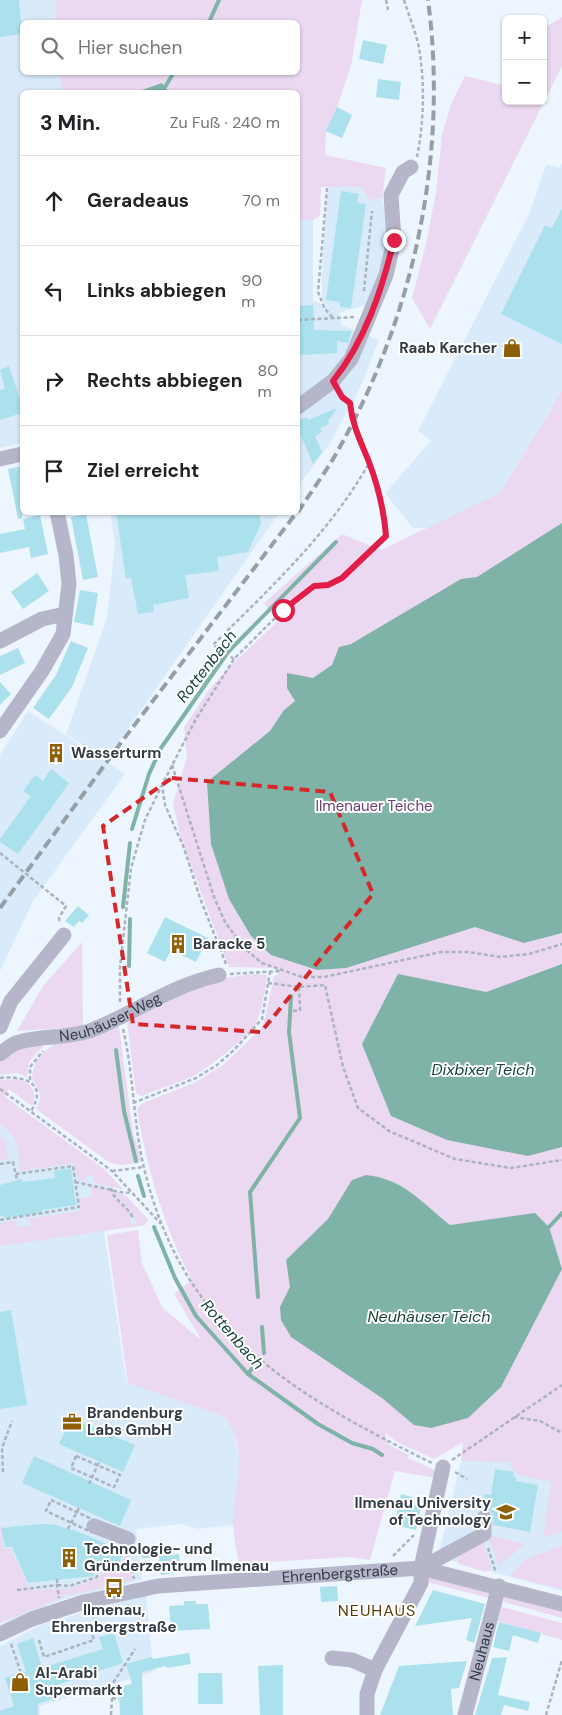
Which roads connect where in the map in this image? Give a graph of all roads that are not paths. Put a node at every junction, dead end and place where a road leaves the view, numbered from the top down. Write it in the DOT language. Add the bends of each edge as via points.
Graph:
graph roads {
  1 [pos="411,166"];
  2 [pos="300,406"];
  3 [pos="20,454"];
  4 [pos="0,459"];
  5 [pos="58,515"];
  6 [pos="65,614"];
  7 [pos="0,641"];
  8 [pos="0,731"];
  9 [pos="64,935"];
  10 [pos="224,974"];
  11 [pos="0,1027"];
  12 [pos="0,1054"];
  13 [pos="443,1467"];
  14 [pos="482,1508"];
  15 [pos="94,1526"];
  16 [pos="128,1540"];
  17 [pos="422,1568"];
  18 [pos="499,1581"];
  19 [pos="562,1604"];
  20 [pos="3,1633"];
  21 [pos="332,1658"];
  22 [pos="375,1670"];
  23 [pos="367,1715"];
  24 [pos="465,1715"];
  1 -- 2 [label="street" via="403,172 390,195 394,240 386,275 351,359 333,381"];
  3 -- 4 [label="street"];
  5 -- 6 [label="street" via="69,584"];
  6 -- 7 [label="street" via="42,619"];
  6 -- 8 [label="street" via="63,634 42,672"];
  9 -- 11 [label="street" via="11,1001"];
  10 -- 12 [label="street, Neuhäuser Weg" via="194,980 90,1031 16,1043"];
  13 -- 17 [label="street"];
  14 -- 17 [label="street" via="484,1534"];
  15 -- 16 [label="street"];
  17 -- 18 [label="street, Ehrenbergstraße"];
  17 -- 20 [label="street, Ehrenbergstraße" via="158,1586 84,1602 32,1619"];
  17 -- 22 [label="street" via="421,1582"];
  18 -- 19 [label="street, Ehrenbergstraße"];
  18 -- 24 [label="street, Neuhaus"];
  21 -- 22 [label="street" via="352,1660"];
  22 -- 23 [label="street" via="367,1694"];
}
